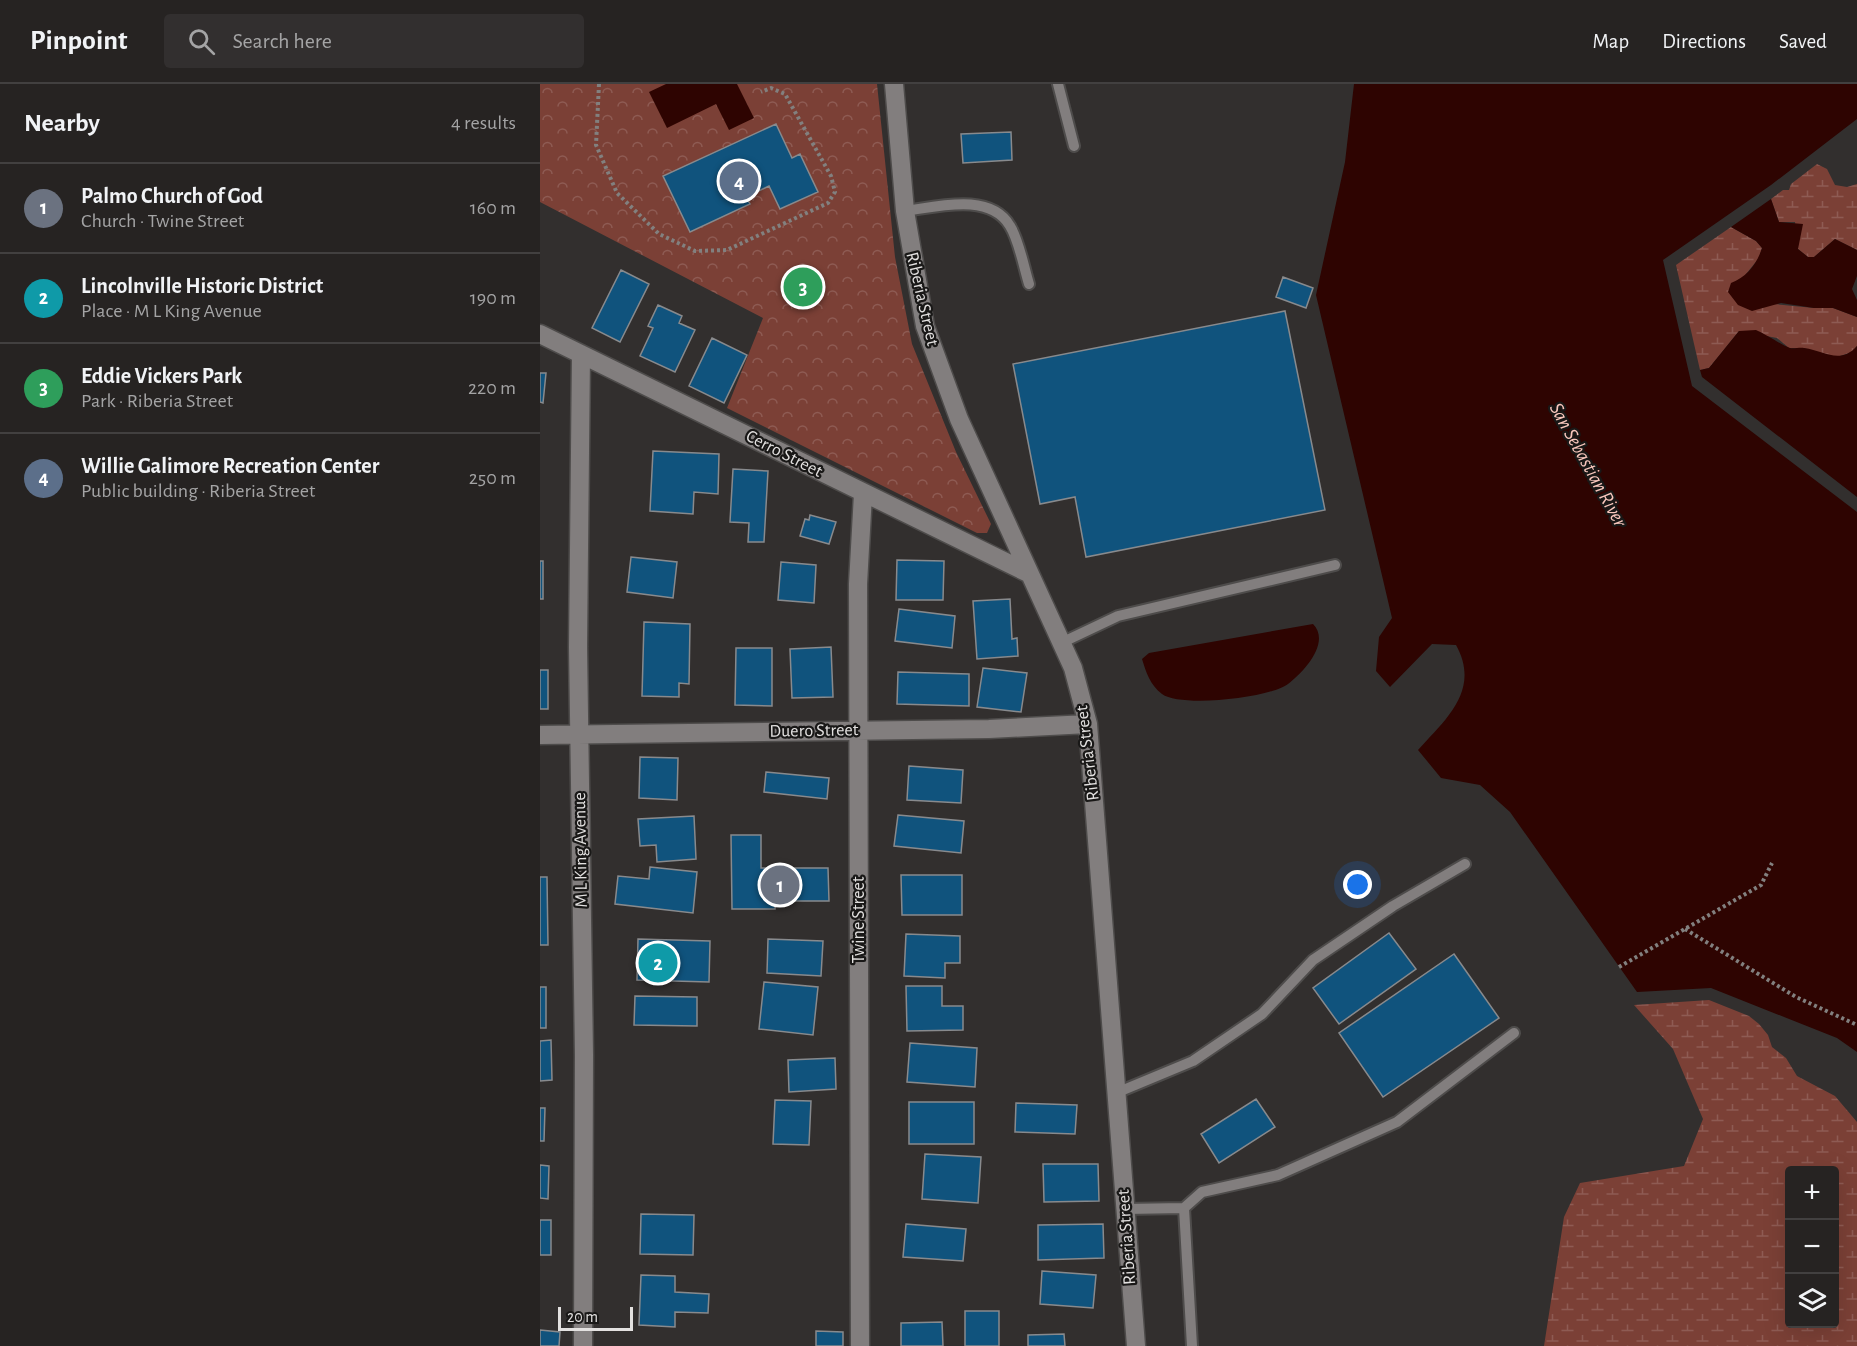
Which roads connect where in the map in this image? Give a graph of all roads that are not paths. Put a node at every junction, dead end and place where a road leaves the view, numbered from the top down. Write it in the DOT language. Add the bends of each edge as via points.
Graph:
graph roads {
  1 [pos="894,84"];
  2 [pos="1058,84"];
  3 [pos="1074,147"];
  4 [pos="905,211"];
  5 [pos="1029,284"];
  6 [pos="540,334"];
  7 [pos="581,354"];
  8 [pos="862,494"];
  9 [pos="1335,565"];
  10 [pos="1028,573"];
  11 [pos="1061,644"];
  12 [pos="1088,724"];
  13 [pos="859,730"];
  14 [pos="540,735"];
  15 [pos="579,735"];
  16 [pos="1466,864"];
  17 [pos="1514,1033"];
  18 [pos="1116,1093"];
  19 [pos="1184,1208"];
  20 [pos="1125,1209"];
  21 [pos="583,1346"];
  22 [pos="860,1346"];
  23 [pos="1136,1346"];
  24 [pos="1192,1346"];
  1 -- 4 [label="street, Riberia Street"];
  2 -- 3 [label="lane"];
  4 -- 5 [label="lane" via="954,205 989,207 1010,225"];
  4 -- 10 [label="street, Riberia Street" via="925,326 938,365"];
  6 -- 7 [label="street, Cerro Street"];
  7 -- 8 [label="street, Cerro Street"];
  7 -- 15 [label="street, M L King Avenue"];
  8 -- 10 [label="street, Cerro Street"];
  8 -- 13 [label="street, Twine Street"];
  9 -- 11 [label="lane" via="1118,616"];
  10 -- 11 [label="street, Riberia Street"];
  11 -- 12 [label="street, Riberia Street" via="1079,686"];
  12 -- 13 [label="street, Duero Street"];
  12 -- 18 [label="street, Riberia Street"];
  13 -- 15 [label="street, Duero Street"];
  13 -- 22 [label="street, Twine Street"];
  14 -- 15 [label="street, Duero Street"];
  15 -- 21 [label="street, M L King Avenue"];
  16 -- 18 [label="lane" via="1312,960 1262,1014 1193,1061"];
  17 -- 19 [label="lane" via="1397,1122 1278,1175 1202,1192"];
  18 -- 20 [label="street, Riberia Street"];
  19 -- 20 [label="lane"];
  19 -- 24 [label="lane"];
  20 -- 23 [label="street, Riberia Street"];
}
